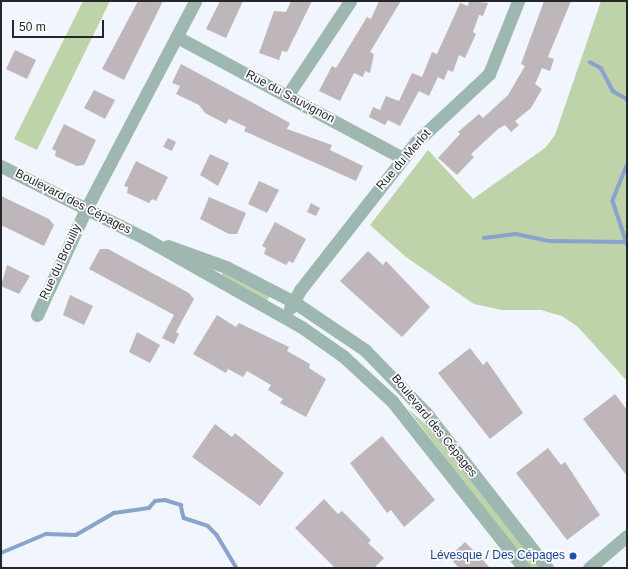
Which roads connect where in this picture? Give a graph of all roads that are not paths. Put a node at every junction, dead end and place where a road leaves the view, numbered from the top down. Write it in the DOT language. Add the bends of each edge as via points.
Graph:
graph roads {
  1 [pos="195,1"];
  2 [pos="350,1"];
  3 [pos="518,1"];
  4 [pos="176,37"];
  5 [pos="287,96"];
  6 [pos="403,158"];
  7 [pos="1,166"];
  8 [pos="86,209"];
  9 [pos="146,239"];
  10 [pos="294,302"];
  11 [pos="37,314"];
  12 [pos="285,319"];
  13 [pos="627,536"];
  14 [pos="524,568"];
  15 [pos="547,568"];
  16 [pos="589,568"];
  1 -- 4 [label="street"];
  2 -- 5 [label="street"];
  3 -- 6 [label="street, Rue du Merlot" via="489,74"];
  4 -- 5 [label="street, Rue du Sauvignon"];
  4 -- 8 [label="street"];
  5 -- 6 [label="street, Rue du Sauvignon"];
  6 -- 10 [label="street, Rue du Merlot"];
  7 -- 8 [label="street, Boulevard des Cépages"];
  8 -- 9 [label="street, Boulevard des Cépages"];
  8 -- 11 [label="street, Rue du Brouilly"];
  9 -- 10 [label="street, Boulevard des Cépages" via="226,267"];
  9 -- 12 [label="street, Boulevard des Cépages"];
  10 -- 12 [label="street, Rue du Merlot"];
  10 -- 15 [label="street, Boulevard des Cépages" via="354,341 392,375"];
  12 -- 14 [label="street, Boulevard des Cépages" via="325,343 388,396"];
  13 -- 16 [label="street"];
}
